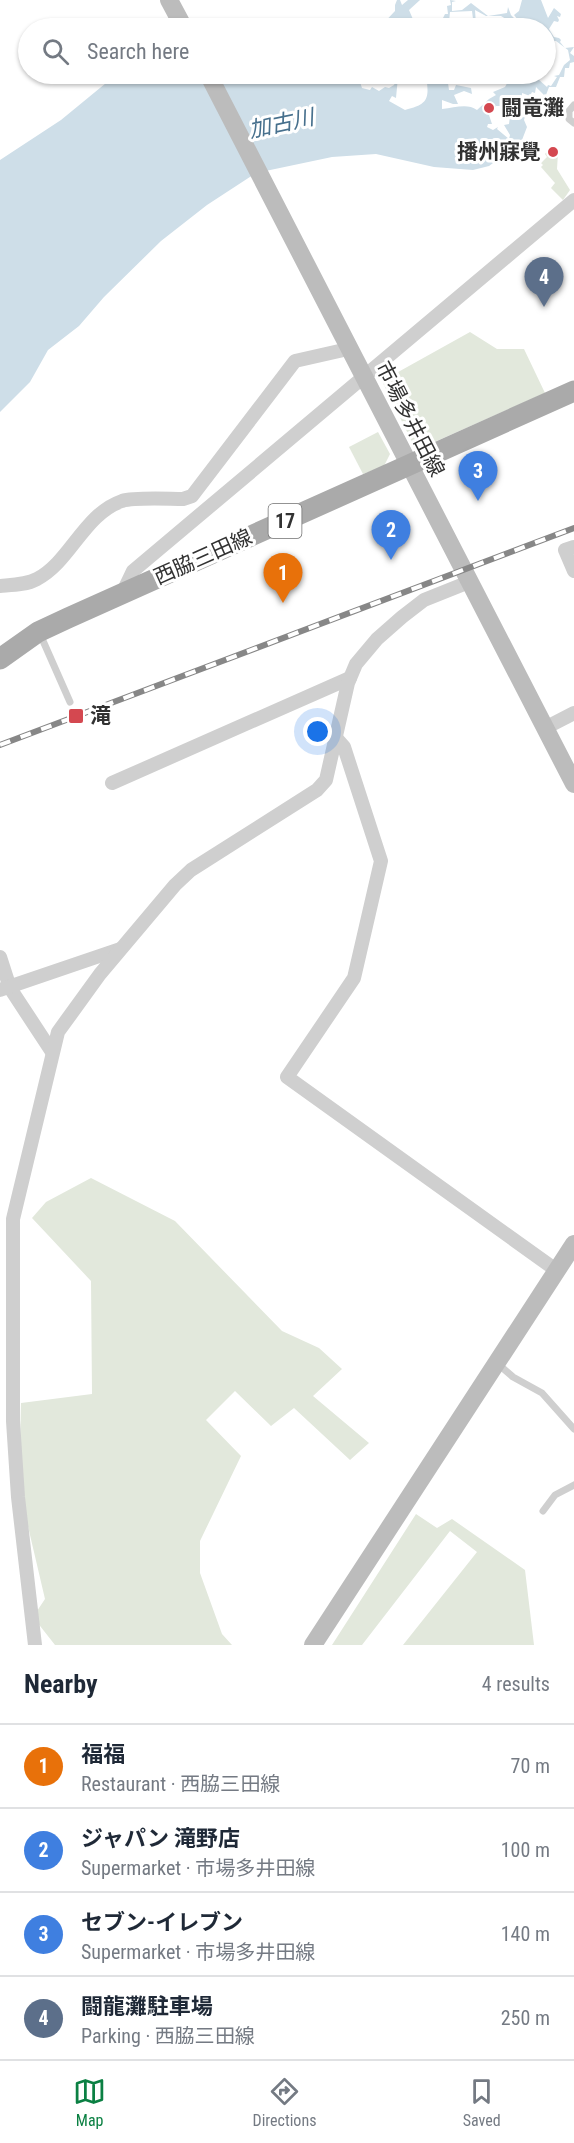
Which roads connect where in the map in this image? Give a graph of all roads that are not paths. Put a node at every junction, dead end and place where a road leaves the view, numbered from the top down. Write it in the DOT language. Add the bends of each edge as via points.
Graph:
graph roads {
  1 [pos="170,0"];
  2 [pos="179,18"];
  3 [pos="213,84"];
  4 [pos="574,105"];
  5 [pos="574,123"];
  6 [pos="574,200"];
  7 [pos="348,348"];
  8 [pos="363,377"];
  9 [pos="574,391"];
  10 [pos="409,466"];
  11 [pos="574,547"];
  12 [pos="574,571"];
  13 [pos="469,582"];
  14 [pos="0,586"];
  15 [pos="122,594"];
  16 [pos="38,632"];
  17 [pos="0,659"];
  18 [pos="350,678"];
  19 [pos="70,702"];
  20 [pos="574,713"];
  21 [pos="545,728"];
  22 [pos="336,738"];
  23 [pos="112,783"];
  24 [pos="574,784"];
  25 [pos="122,948"];
  26 [pos="0,957"];
  27 [pos="5,989"];
  28 [pos="52,1052"];
  29 [pos="574,1244"];
  30 [pos="556,1270"];
  31 [pos="496,1362"];
  32 [pos="574,1429"];
  33 [pos="574,1485"];
  34 [pos="543,1511"];
  35 [pos="35,1645"];
  36 [pos="313,1645"];
  1 -- 2 [label="main road"];
  3 -- 7 [label="main road, 市場多井田線"];
  4 -- 5 [label="lane" via="569,119"];
  6 -- 8 [label="street"];
  7 -- 8 [label="main road, 市場多井田線"];
  7 -- 14 [label="street" via="296,361 192,496 124,500 106,508 45,574 35,580"];
  8 -- 10 [label="main road, 市場多井田線"];
  8 -- 15 [label="street" via="133,571"];
  9 -- 10 [label="main road, 西脇三田線 / 17"];
  10 -- 13 [label="main road, 市場多井田線"];
  10 -- 15 [label="main road, 西脇三田線 / 17"];
  11 -- 12 [label="street" via="565,550"];
  13 -- 18 [label="street" via="424,600 402,616 356,664"];
  13 -- 21 [label="main road, 市場多井田線"];
  15 -- 16 [label="main road, 西脇三田線 / 17"];
  16 -- 17 [label="main road, 西脇三田線 / 17"];
  16 -- 19 [label="lane"];
  18 -- 22 [label="street"];
  18 -- 23 [label="street"];
  20 -- 21 [label="street"];
  21 -- 24 [label="main road, 市場多井田線"];
  22 -- 25 [label="street" via="326,780 317,790 191,870"];
  22 -- 30 [label="street" via="344,747 381,861 354,978 287,1077"];
  25 -- 27 [label="street"];
  25 -- 28 [label="street" via="58,1032"];
  26 -- 27 [label="street"];
  27 -- 28 [label="street"];
  28 -- 35 [label="street" via="13,1219 13,1421"];
  29 -- 30 [label="main road"];
  30 -- 31 [label="main road"];
  31 -- 32 [label="lane" via="542,1393"];
  31 -- 36 [label="main road"];
  33 -- 34 [label="lane" via="555,1495"];
}
